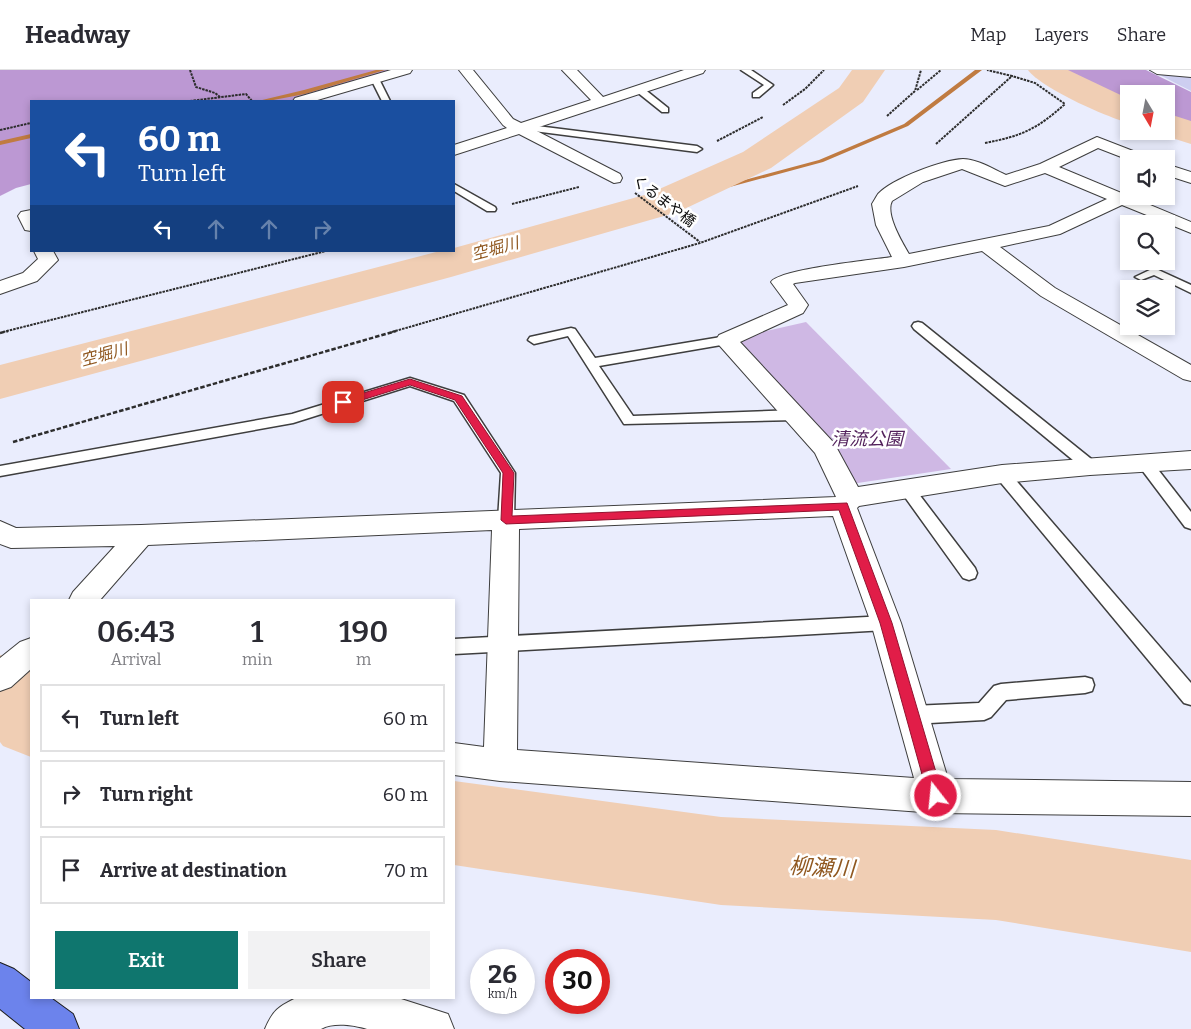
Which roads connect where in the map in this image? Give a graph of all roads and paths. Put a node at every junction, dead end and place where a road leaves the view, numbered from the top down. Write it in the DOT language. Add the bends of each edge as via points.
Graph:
graph roads {
  1 [pos="190,70"];
  2 [pos="405,70"];
  3 [pos="466,70"];
  4 [pos="569,70"];
  5 [pos="693,70"];
  6 [pos="745,70"];
  7 [pos="922,70"];
  8 [pos="942,70"];
  9 [pos="987,70"];
  10 [pos="1157,70"];
  11 [pos="1191,73"];
  12 [pos="1012,76"];
  13 [pos="375,79"];
  14 [pos="640,90"];
  15 [pos="915,91"];
  16 [pos="756,95"];
  17 [pos="220,98"];
  18 [pos="200,100"];
  19 [pos="251,100"];
  20 [pos="303,100"];
  21 [pos="386,100"];
  22 [pos="600,102"];
  23 [pos="665,110"];
  24 [pos="887,116"];
  25 [pos="30,123"];
  26 [pos="521,127"];
  27 [pos="0,130"];
  28 [pos="980,144"];
  29 [pos="933,146"];
  30 [pos="696,149"];
  31 [pos="455,150"];
  32 [pos="1120,151"];
  33 [pos="1046,167"];
  34 [pos="1175,172"];
  35 [pos="614,178"];
  36 [pos="1191,178"];
  37 [pos="862,184"];
  38 [pos="455,187"];
  39 [pos="635,193"];
  40 [pos="1120,199"];
  41 [pos="1120,199"];
  42 [pos="1135,205"];
  43 [pos="491,209"];
  44 [pos="1191,228"];
  45 [pos="700,242"];
  46 [pos="986,245"];
  47 [pos="44,252"];
  48 [pos="322,252"];
  49 [pos="904,261"];
  50 [pos="1141,277"];
  51 [pos="0,288"];
  52 [pos="1191,289"];
  53 [pos="918,326"];
  54 [pos="0,333"];
  55 [pos="534,340"];
  56 [pos="727,340"];
  57 [pos="591,363"];
  58 [pos="1191,374"];
  59 [pos="796,415"];
  60 [pos="9,443"];
  61 [pos="1191,460"];
  62 [pos="1144,462"];
  63 [pos="1090,466"];
  64 [pos="0,471"];
  65 [pos="1002,474"];
  66 [pos="907,489"];
  67 [pos="847,502"];
  68 [pos="506,520"];
  69 [pos="1191,523"];
  70 [pos="0,530"];
  71 [pos="140,535"];
  72 [pos="970,574"];
  73 [pos="84,599"];
  74 [pos="886,623"];
  75 [pos="503,645"];
  76 [pos="455,648"];
  77 [pos="30,653"];
  78 [pos="0,677"];
  79 [pos="1085,684"];
  80 [pos="1191,697"];
  81 [pos="912,715"];
  82 [pos="455,759"];
  83 [pos="500,765"];
  84 [pos="936,796"];
  85 [pos="1191,799"];
  86 [pos="0,983"];
  87 [pos="58,1029"];
  88 [pos="286,1029"];
  89 [pos="433,1029"];
  1 -- 17 [label="path" via="196,87"];
  2 -- 13 [label="street"];
  3 -- 26 [label="street" via="508,122"];
  4 -- 22 [label="street"];
  5 -- 14 [label="street"];
  6 -- 16 [label="lane" via="769,85"];
  7 -- 15 [label="path"];
  8 -- 15 [label="path"];
  9 -- 12 [label="path"];
  10 -- 11 [label="street"];
  12 -- 28 [label="path" via="1035,83 1065,104 1044,123 1013,138"];
  12 -- 29 [label="path"];
  13 -- 20 [label="street"];
  13 -- 21 [label="lane"];
  14 -- 22 [label="street"];
  14 -- 23 [label="lane"];
  15 -- 24 [label="path"];
  17 -- 18 [label="path"];
  17 -- 19 [label="path" via="246,94"];
  22 -- 26 [label="street"];
  25 -- 27 [label="path"];
  26 -- 30 [label="lane"];
  26 -- 31 [label="street"];
  26 -- 35 [label="street"];
  32 -- 33 [label="street" via="1097,142"];
  33 -- 40 [label="street"];
  33 -- 49 [label="street" via="1005,181 964,164 923,176 895,189 881,203 883,217"];
  34 -- 36 [label="street"];
  37 -- 45 [label="path"];
  38 -- 43 [label="lane"];
  39 -- 45 [label="path, くるまや橋"];
  41 -- 46 [label="street" via="1054,230"];
  42 -- 44 [label="street"];
  45 -- 60 [label="path"];
  46 -- 49 [label="street"];
  46 -- 58 [label="street" via="1048,292"];
  47 -- 51 [label="street" via="48,260 30,277"];
  48 -- 54 [label="path"];
  49 -- 56 [label="street" via="781,282 798,305 796,309"];
  50 -- 52 [label="lane" via="1154,271"];
  53 -- 63 [label="lane"];
  55 -- 57 [label="lane" via="571,332"];
  56 -- 57 [label="lane"];
  56 -- 59 [label="street"];
  57 -- 59 [label="lane" via="629,421"];
  59 -- 67 [label="street" via="825,449"];
  61 -- 62 [label="street"];
  62 -- 63 [label="street"];
  62 -- 69 [label="lane"];
  63 -- 65 [label="street"];
  64 -- 68 [label="lane" via="293,418 410,382 458,398 508,473"];
  65 -- 66 [label="street"];
  65 -- 80 [label="lane"];
  66 -- 67 [label="street"];
  66 -- 72 [label="lane"];
  67 -- 68 [label="street"];
  67 -- 74 [label="street"];
  68 -- 71 [label="street"];
  68 -- 75 [label="street"];
  70 -- 71 [label="street" via="11,538"];
  71 -- 73 [label="street"];
  74 -- 75 [label="lane"];
  74 -- 81 [label="street"];
  75 -- 76 [label="lane"];
  75 -- 83 [label="street"];
  77 -- 78 [label="street"];
  79 -- 81 [label="lane" via="1001,692 984,711"];
  81 -- 84 [label="street"];
  82 -- 83 [label="street"];
  83 -- 84 [label="street"];
  84 -- 85 [label="street"];
  86 -- 87 [label="main road"];
  88 -- 89 [label="street" via="292,1022 324,1005 359,1006"];
}
